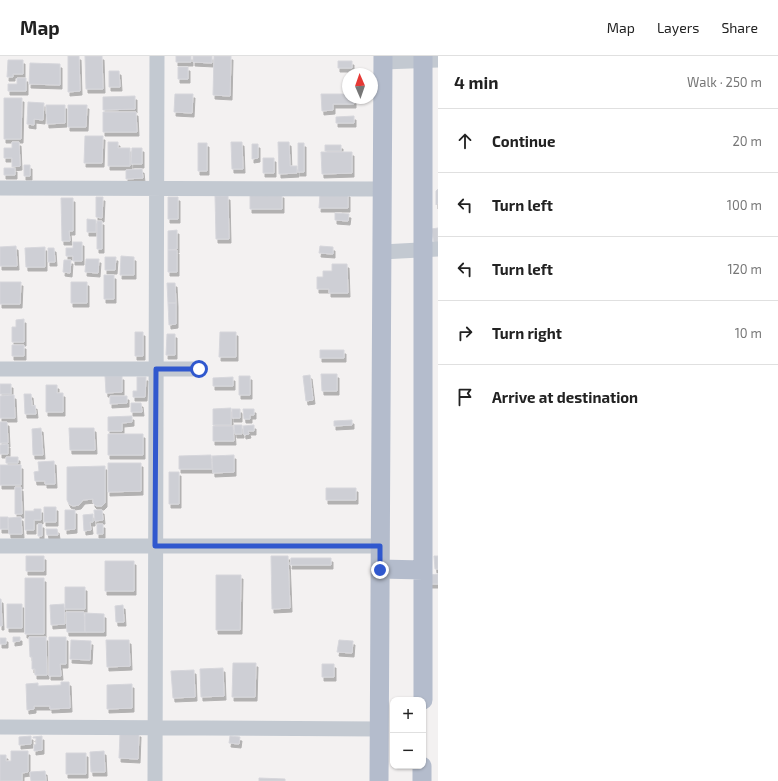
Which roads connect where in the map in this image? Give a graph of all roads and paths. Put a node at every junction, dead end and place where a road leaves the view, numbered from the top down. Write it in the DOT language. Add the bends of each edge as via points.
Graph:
graph roads {
  1 [pos="157,56"];
  2 [pos="383,59"];
  3 [pos="428,59"];
  4 [pos="0,188"];
  5 [pos="156,188"];
  6 [pos="383,189"];
  7 [pos="431,250"];
  8 [pos="382,252"];
  9 [pos="0,369"];
  10 [pos="156,369"];
  11 [pos="199,369"];
  12 [pos="0,546"];
  13 [pos="155,546"];
  14 [pos="380,546"];
  15 [pos="380,570"];
  16 [pos="423,570"];
  17 [pos="422,697"];
  18 [pos="0,727"];
  19 [pos="155,728"];
  20 [pos="379,729"];
  21 [pos="422,769"];
  22 [pos="155,781"];
  23 [pos="379,781"];
  24 [pos="422,781"];
  1 -- 5 [label="street"];
  2 -- 3 [label="street"];
  2 -- 6 [label="main road"];
  3 -- 7 [label="main road"];
  4 -- 5 [label="street"];
  5 -- 6 [label="street"];
  5 -- 10 [label="street"];
  6 -- 8 [label="main road"];
  7 -- 8 [label="street"];
  7 -- 16 [label="main road"];
  8 -- 14 [label="main road"];
  9 -- 10 [label="street"];
  10 -- 11 [label="street"];
  10 -- 13 [label="street"];
  12 -- 13 [label="street"];
  13 -- 14 [label="street"];
  13 -- 19 [label="street"];
  14 -- 15 [label="main road"];
  15 -- 16 [label="main road"];
  15 -- 20 [label="main road"];
  16 -- 17 [label="main road"];
  18 -- 19 [label="street"];
  19 -- 20 [label="street"];
  19 -- 22 [label="street"];
  20 -- 23 [label="main road"];
  21 -- 24 [label="main road"];
}
